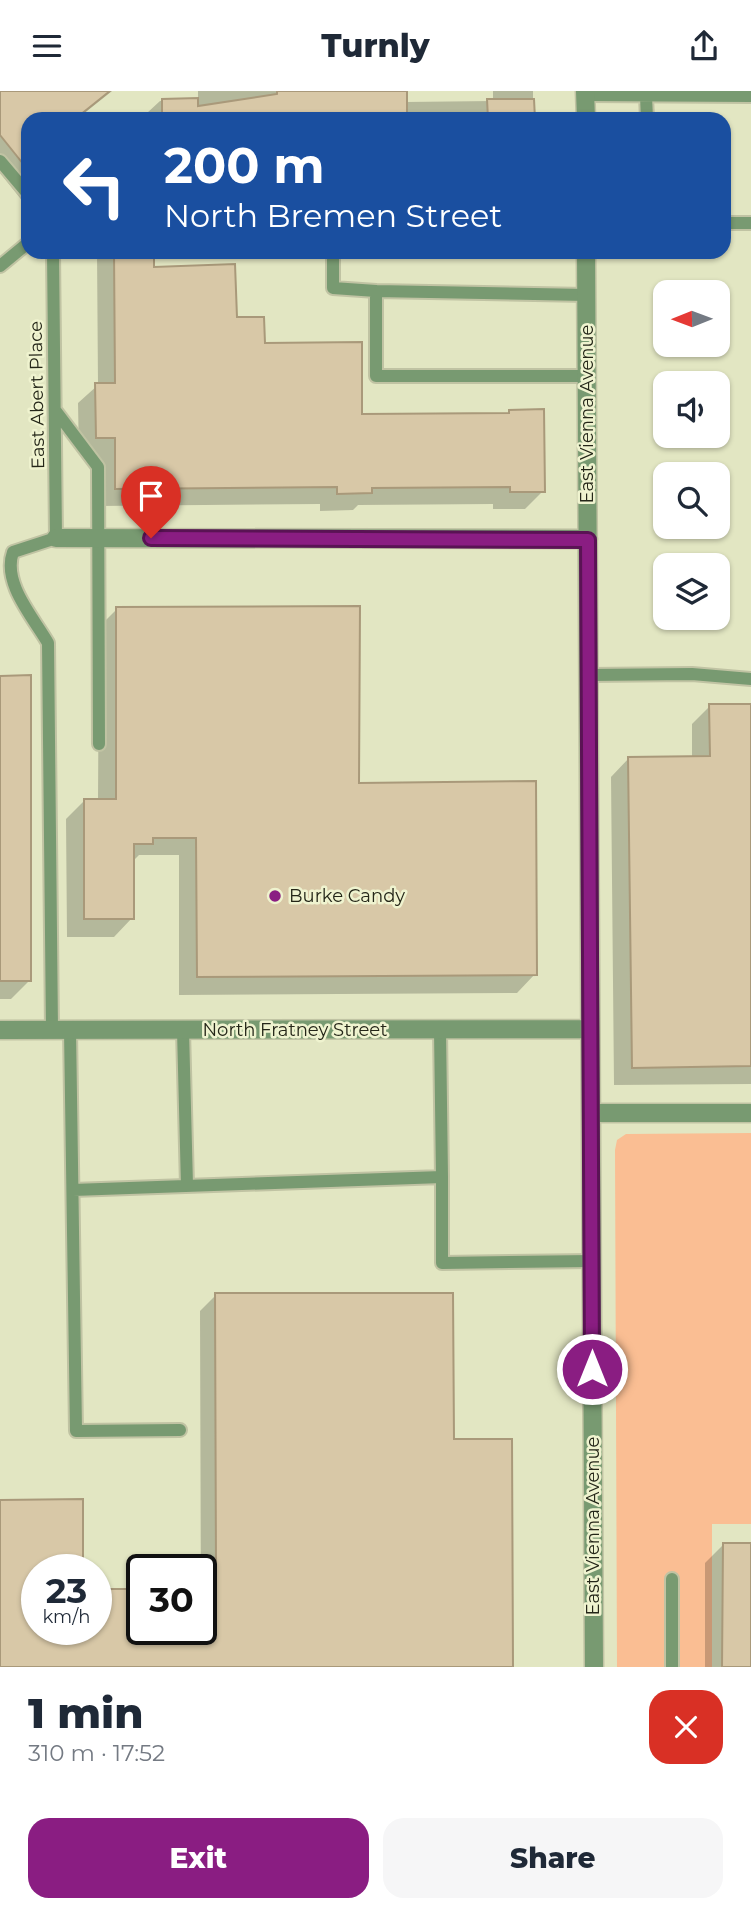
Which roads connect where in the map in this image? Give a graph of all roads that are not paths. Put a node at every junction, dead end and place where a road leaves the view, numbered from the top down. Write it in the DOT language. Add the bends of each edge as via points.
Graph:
graph roads {
  1 [pos="585,93"];
  2 [pos="646,96"];
  3 [pos="751,96"];
  4 [pos="586,112"];
  5 [pos="647,112"];
  6 [pos="0,161"];
  7 [pos="21,186"];
  8 [pos="731,223"];
  9 [pos="751,223"];
  10 [pos="21,249"];
  11 [pos="53,259"];
  12 [pos="333,259"];
  13 [pos="586,259"];
  14 [pos="0,266"];
  15 [pos="376,291"];
  16 [pos="587,295"];
  17 [pos="587,376"];
  18 [pos="55,410"];
  19 [pos="56,538"];
  20 [pos="97,538"];
  21 [pos="588,540"];
  22 [pos="588,675"];
  23 [pos="751,679"];
  24 [pos="99,744"];
  25 [pos="590,1029"];
  26 [pos="0,1030"];
  27 [pos="52,1030"];
  28 [pos="71,1030"];
  29 [pos="183,1030"];
  30 [pos="440,1030"];
  31 [pos="591,1113"];
  32 [pos="751,1113"];
  33 [pos="442,1177"];
  34 [pos="187,1186"];
  35 [pos="73,1190"];
  36 [pos="592,1261"];
  37 [pos="180,1430"];
  38 [pos="673,1579"];
  39 [pos="594,1667"];
  40 [pos="672,1667"];
  1 -- 2 [label="lane"];
  1 -- 4 [label="street"];
  2 -- 3 [label="lane"];
  2 -- 5 [label="lane"];
  6 -- 7 [label="lane"];
  8 -- 9 [label="lane"];
  10 -- 14 [label="lane"];
  11 -- 18 [label="lane, East Abert Place"];
  12 -- 15 [label="lane" via="333,288"];
  13 -- 16 [label="street, East Vienna Avenue"];
  15 -- 16 [label="lane"];
  15 -- 17 [label="lane" via="376,376"];
  16 -- 17 [label="street, East Vienna Avenue"];
  17 -- 21 [label="street, East Vienna Avenue"];
  18 -- 19 [label="lane, East Abert Place"];
  18 -- 20 [label="lane" via="98,467"];
  19 -- 20 [label="street"];
  19 -- 27 [label="lane" via="13,552 8,564 17,592 48,643"];
  20 -- 21 [label="street"];
  20 -- 24 [label="lane"];
  21 -- 22 [label="street, East Vienna Avenue"];
  22 -- 23 [label="lane" via="692,674"];
  22 -- 25 [label="street, East Vienna Avenue"];
  25 -- 30 [label="street, North Fratney Street"];
  25 -- 31 [label="street, East Vienna Avenue"];
  26 -- 27 [label="street, North Fratney Street"];
  27 -- 28 [label="street, North Fratney Street"];
  28 -- 29 [label="street, North Fratney Street"];
  28 -- 35 [label="lane"];
  29 -- 30 [label="street, North Fratney Street"];
  29 -- 34 [label="lane"];
  30 -- 33 [label="lane"];
  31 -- 32 [label="street"];
  31 -- 36 [label="street, East Vienna Avenue"];
  33 -- 34 [label="lane"];
  33 -- 36 [label="lane" via="442,1263"];
  34 -- 35 [label="lane"];
  35 -- 37 [label="lane" via="76,1431"];
  36 -- 39 [label="street, East Vienna Avenue"];
  38 -- 40 [label="lane"];
}
